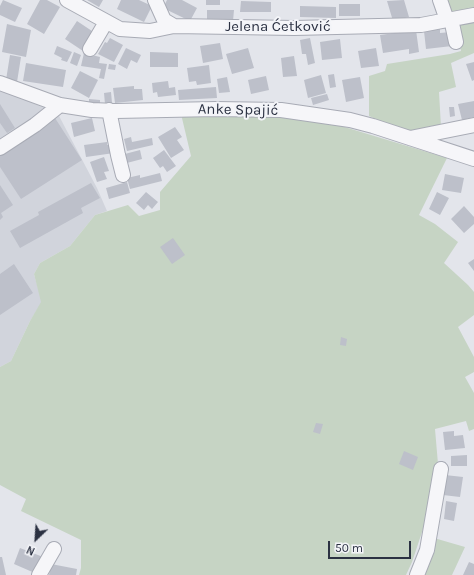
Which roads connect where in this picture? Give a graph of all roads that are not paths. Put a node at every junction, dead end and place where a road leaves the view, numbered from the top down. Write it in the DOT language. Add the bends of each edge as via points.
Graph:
graph roads {
  1 [pos="67,0"];
  2 [pos="155,0"];
  3 [pos="440,0"];
  4 [pos="474,15"];
  5 [pos="449,20"];
  6 [pos="106,22"];
  7 [pos="174,26"];
  8 [pos="456,42"];
  9 [pos="90,49"];
  10 [pos="0,83"];
  11 [pos="60,105"];
  12 [pos="109,110"];
  13 [pos="474,125"];
  14 [pos="410,138"];
  15 [pos="0,148"];
  16 [pos="474,159"];
  17 [pos="123,174"];
  18 [pos="442,469"];
  19 [pos="54,549"];
  20 [pos="39,575"];
  21 [pos="417,575"];
  1 -- 6 [label="street, Jelena Ćetković"];
  2 -- 7 [label="street" via="164,20"];
  3 -- 5 [label="street"];
  4 -- 5 [label="street, Jelena Ćetković"];
  5 -- 7 [label="street, Jelena Ćetković" via="421,25 294,28"];
  5 -- 8 [label="street"];
  6 -- 7 [label="street, Jelena Ćetković" via="120,28 150,32"];
  6 -- 9 [label="street"];
  10 -- 11 [label="street, Anke Spajić"];
  11 -- 12 [label="street, Anke Spajić"];
  11 -- 15 [label="street"];
  12 -- 14 [label="street, Anke Spajić" via="281,110 350,120"];
  12 -- 17 [label="street"];
  13 -- 14 [label="street"];
  14 -- 16 [label="street, Anke Spajić"];
  18 -- 21 [label="street" via="427,550"];
  19 -- 20 [label="street"];
}
